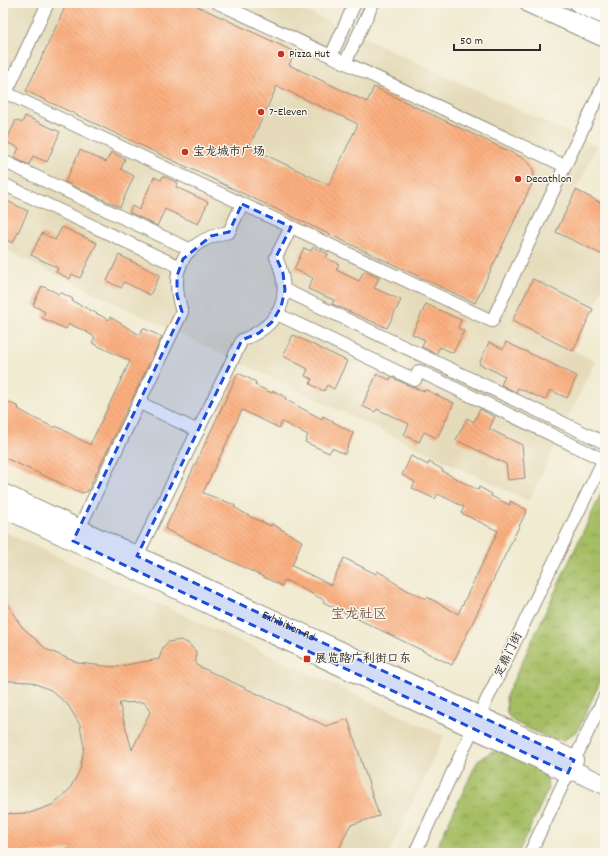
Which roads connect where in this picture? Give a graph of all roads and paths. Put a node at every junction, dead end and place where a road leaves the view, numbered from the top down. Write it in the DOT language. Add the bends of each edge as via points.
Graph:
graph roads {
  1 [pos="48,3"];
  2 [pos="218,3"];
  3 [pos="355,3"];
  4 [pos="373,3"];
  5 [pos="530,3"];
  6 [pos="580,3"];
  7 [pos="605,14"];
  8 [pos="605,37"];
  9 [pos="331,56"];
  10 [pos="345,63"];
  11 [pos="605,82"];
  12 [pos="3,161"];
  13 [pos="565,166"];
  14 [pos="3,184"];
  15 [pos="242,204"];
  16 [pos="291,227"];
  17 [pos="191,250"];
  18 [pos="180,267"];
  19 [pos="285,290"];
  20 [pos="277,314"];
  21 [pos="140,403"];
  22 [pos="198,431"];
  23 [pos="605,443"];
  24 [pos="604,459"];
  25 [pos="3,493"];
  26 [pos="3,508"];
  27 [pos="76,535"];
  28 [pos="134,562"];
  29 [pos="605,696"];
  30 [pos="476,722"];
  31 [pos="570,767"];
  32 [pos="605,785"];
  33 [pos="415,853"];
  34 [pos="530,853"];
  1 -- 15 [label="street" via="6,93"];
  2 -- 9 [label="street"];
  3 -- 9 [label="street"];
  4 -- 10 [label="street"];
  5 -- 8 [label="main road"];
  6 -- 7 [label="main road"];
  9 -- 10 [label="street"];
  10 -- 13 [label="street"];
  11 -- 13 [label="street"];
  12 -- 17 [label="street"];
  13 -- 16 [label="street" via="492,321"];
  14 -- 18 [label="street"];
  15 -- 16 [label="street"];
  15 -- 17 [label="street" via="229,232 211,236"];
  16 -- 19 [label="street" via="276,257 283,273"];
  17 -- 18 [label="street"];
  18 -- 21 [label="street" via="177,276 177,295 182,312"];
  19 -- 20 [label="street"];
  19 -- 23 [label="street"];
  20 -- 22 [label="street" via="259,333 242,340"];
  20 -- 24 [label="street" via="415,380 419,370"];
  21 -- 22 [label="street"];
  21 -- 27 [label="street"];
  22 -- 28 [label="street"];
  24 -- 30 [label="street, 定鼎门街"];
  25 -- 27 [label="street, Exhibition Rd"];
  26 -- 27 [label="street, Exhibition Rd"];
  27 -- 28 [label="street, Exhibition Rd"];
  28 -- 30 [label="street, Exhibition Rd"];
  29 -- 31 [label="street"];
  30 -- 31 [label="street, Exhibition Rd"];
  30 -- 33 [label="street, 定鼎门街"];
  31 -- 32 [label="street, Exhibition Rd"];
  31 -- 34 [label="street"];
}
